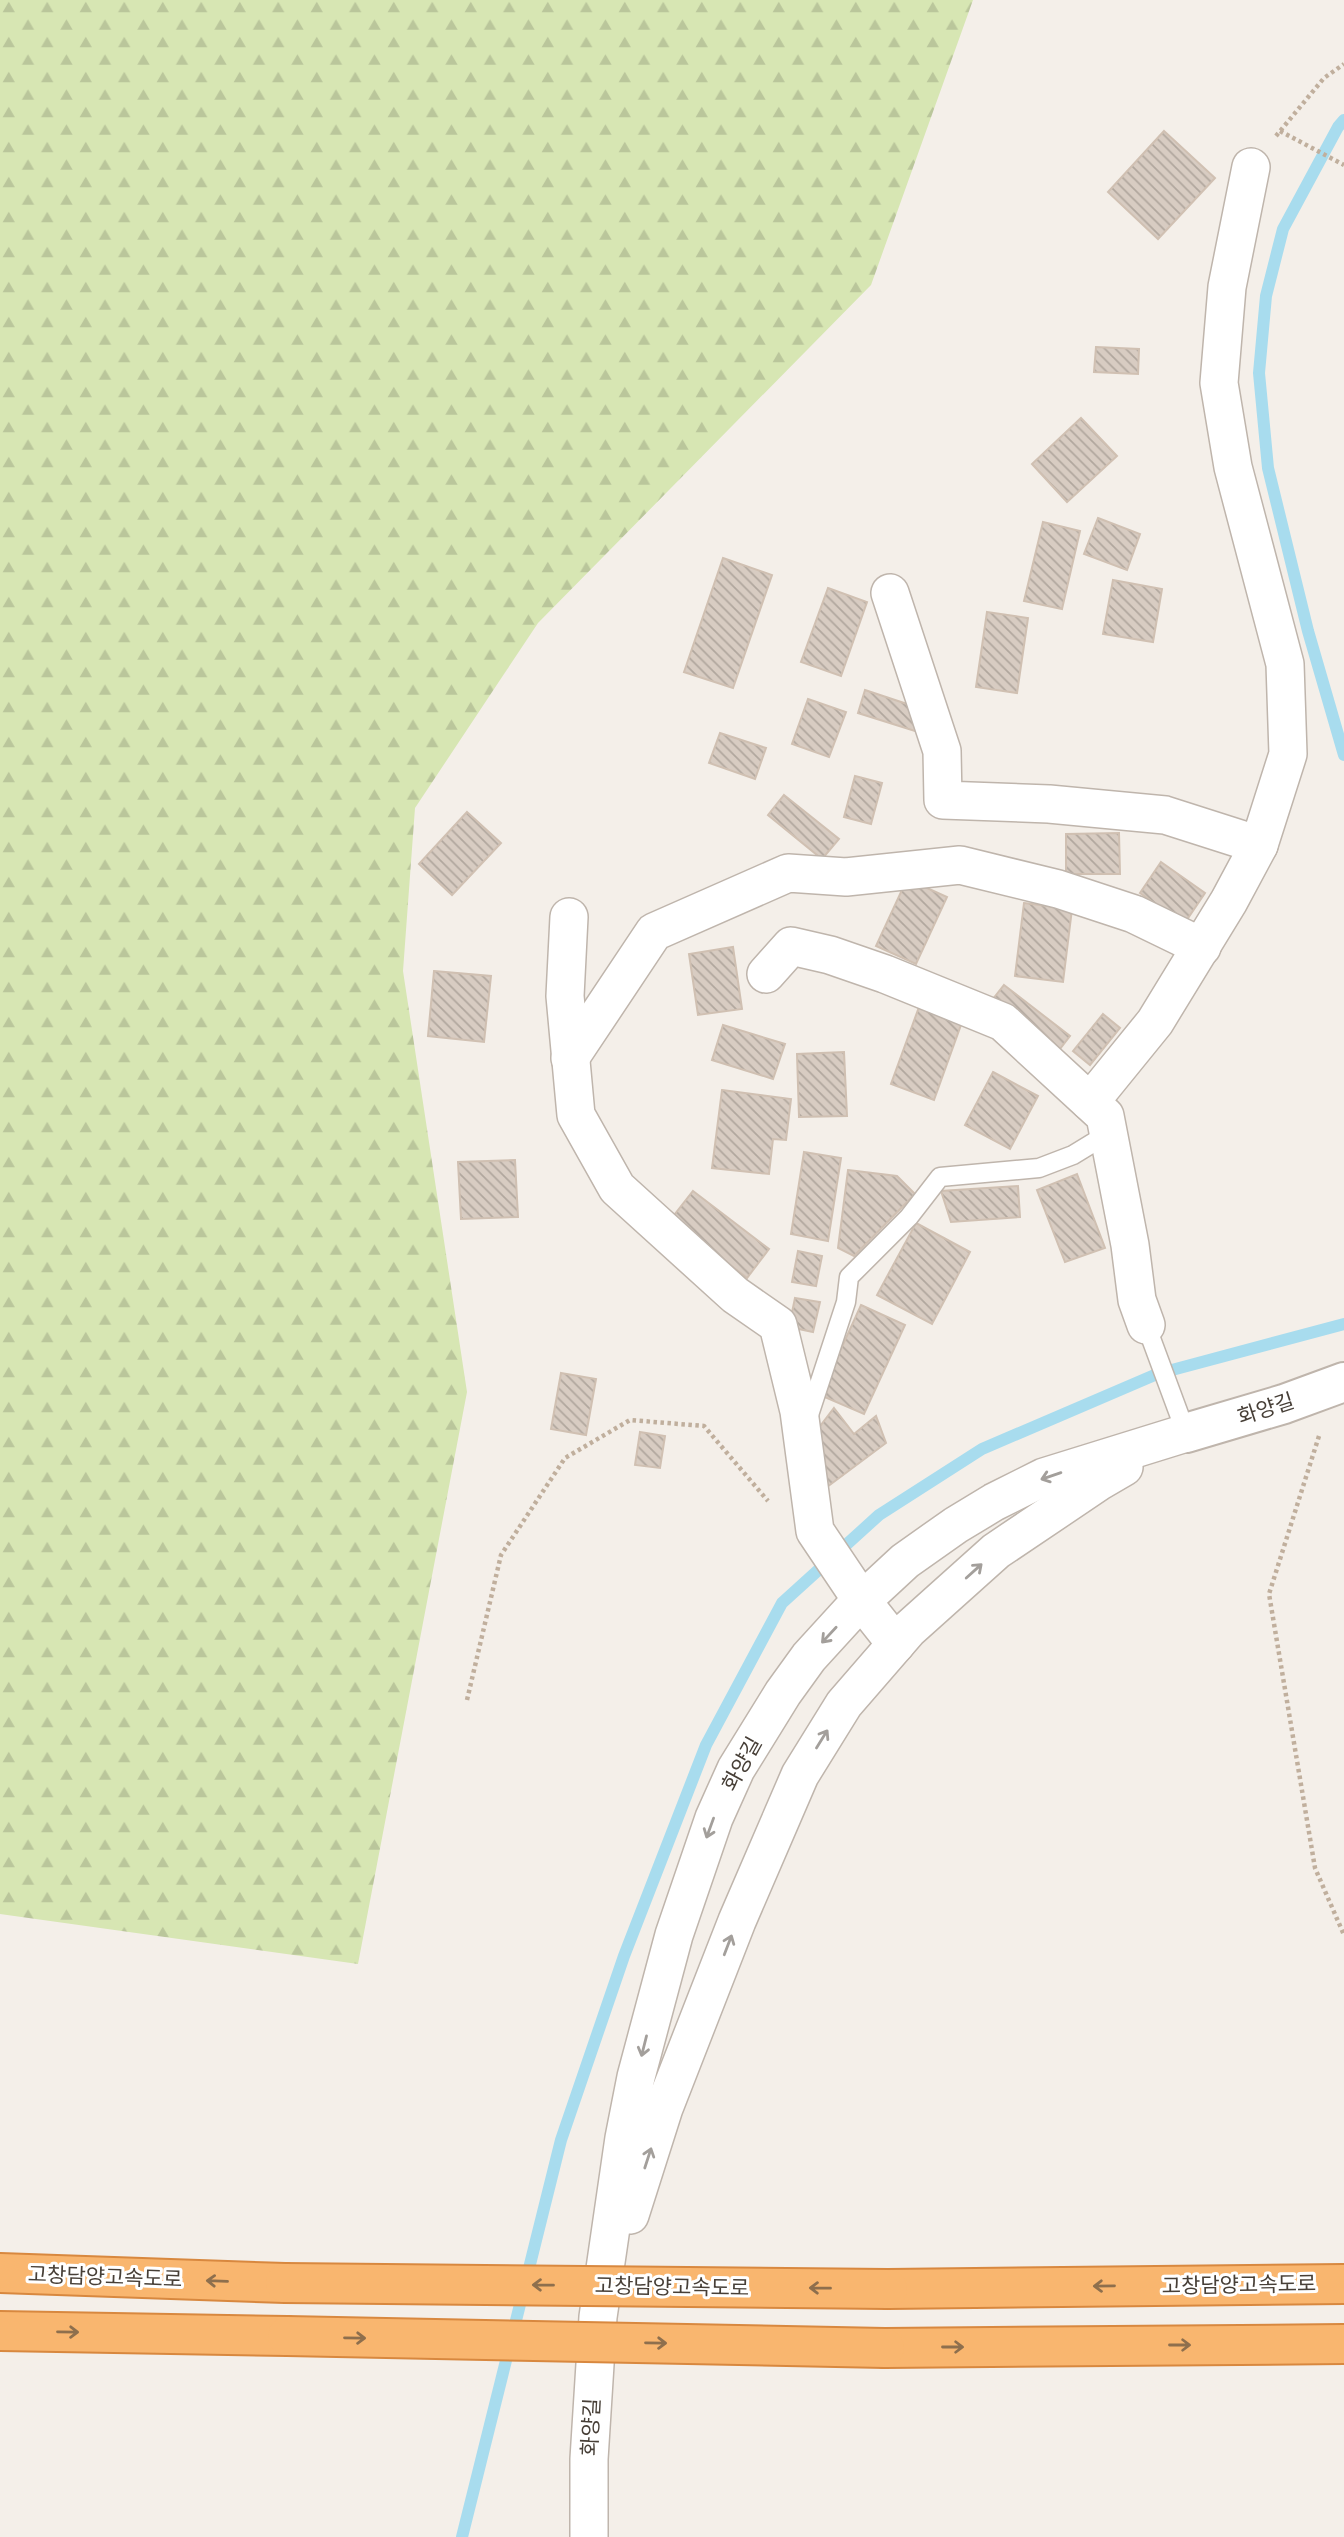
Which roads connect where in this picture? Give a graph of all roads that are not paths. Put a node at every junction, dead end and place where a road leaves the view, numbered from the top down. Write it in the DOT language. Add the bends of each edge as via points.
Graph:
graph roads {
  1 [pos="1251,167"];
  2 [pos="890,593"];
  3 [pos="1259,845"];
  4 [pos="569,917"];
  5 [pos="1202,947"];
  6 [pos="766,974"];
  7 [pos="570,1058"];
  8 [pos="1090,1102"];
  9 [pos="1109,1133"];
  10 [pos="1146,1325"];
  11 [pos="1340,1383"];
  12 [pos="1186,1433"];
  13 [pos="802,1434"];
  14 [pos="855,1591"];
  15 [pos="896,1644"];
  16 [pos="0,2273"];
  17 [pos="1344,2284"];
  18 [pos="598,2316"];
  19 [pos="0,2331"];
  20 [pos="1344,2344"];
  21 [pos="589,2537"];
  1 -- 3 [label="street" via="1227,286 1219,383 1233,467 1285,664 1288,754"];
  2 -- 3 [label="street" via="942,751 943,800 1165,815"];
  3 -- 5 [label="street"];
  4 -- 7 [label="street" via="565,996"];
  5 -- 7 [label="street" via="1134,914 960,865 846,877 788,873 653,932"];
  5 -- 8 [label="street" via="1155,1022"];
  6 -- 8 [label="street" via="791,946 885,974 1003,1023"];
  7 -- 13 [label="street" via="576,1115 617,1188 735,1295 778,1325"];
  8 -- 9 [label="street" via="1105,1115"];
  9 -- 10 [label="street" via="1137,1300"];
  9 -- 13 [label="lane" via="1073,1155 1039,1168 940,1177 909,1217 849,1278 846,1302"];
  10 -- 12 [label="lane"];
  11 -- 12 [label="street, 화양길"];
  12 -- 14 [label="street, 화양길, one-way" via="1044,1477 994,1502"];
  15 -- 12 [label="street, 화양길, one-way" via="996,1551 1100,1481"];
  13 -- 14 [label="street" via="815,1531"];
  14 -- 15 [label="street"];
  14 -- 18 [label="street, 화양길, one-way" via="783,1693 736,1769 714,1818 674,1935 636,2077"];
  18 -- 15 [label="street, 화양길, one-way" via="664,2108 800,1775 844,1703"];
  17 -- 16 [label="highway, 고창담양고속도로, one-way, bridge" via="888,2289 285,2283"];
  18 -- 21 [label="street, 화양길"];
  19 -- 20 [label="highway, one-way, bridge" via="885,2348"];
}
